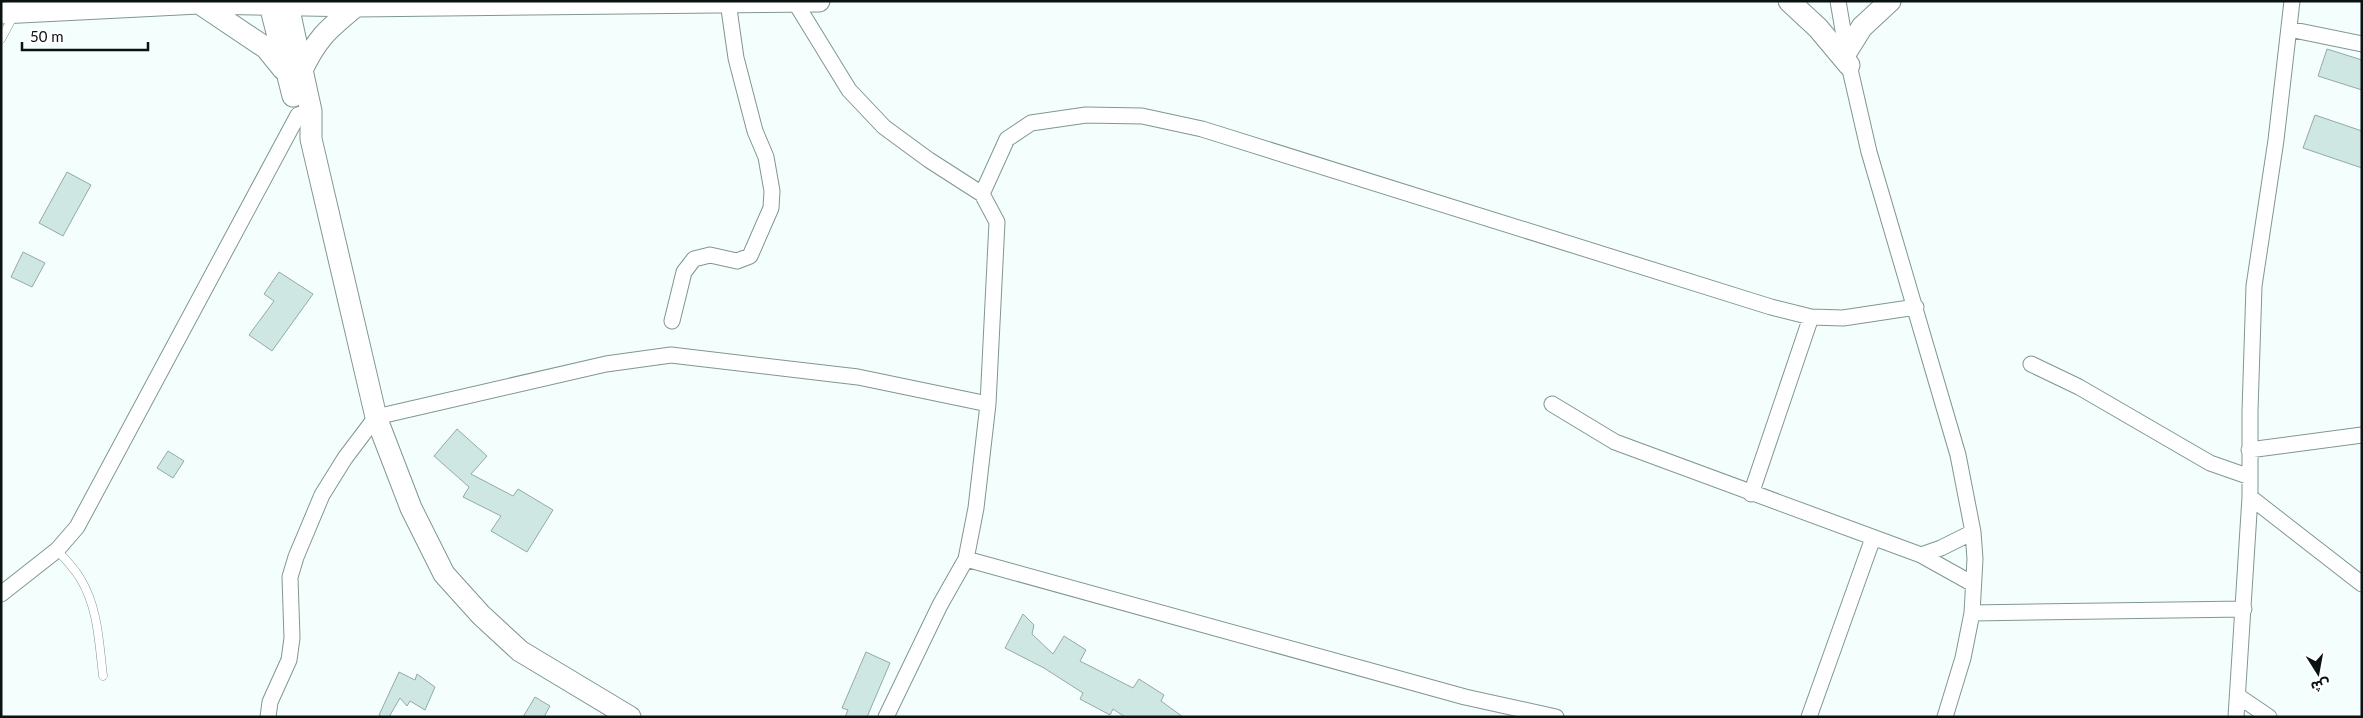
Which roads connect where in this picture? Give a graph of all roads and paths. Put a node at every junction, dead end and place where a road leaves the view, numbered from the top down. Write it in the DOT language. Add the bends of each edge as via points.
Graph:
graph roads {
  1 [pos="820,1"];
  2 [pos="1789,1"];
  3 [pos="1838,1"];
  4 [pos="1890,1"];
  5 [pos="2292,1"];
  6 [pos="728,2"];
  7 [pos="795,2"];
  8 [pos="199,3"];
  9 [pos="278,3"];
  10 [pos="356,6"];
  11 [pos="8,14"];
  12 [pos="2289,29"];
  13 [pos="1,39"];
  14 [pos="2362,44"];
  15 [pos="1848,58"];
  16 [pos="294,72"];
  17 [pos="305,113"];
  18 [pos="982,194"];
  19 [pos="1916,307"];
  20 [pos="1812,317"];
  21 [pos="672,321"];
  22 [pos="2031,364"];
  23 [pos="988,404"];
  24 [pos="1552,404"];
  25 [pos="376,417"];
  26 [pos="2362,435"];
  27 [pos="2249,450"];
  28 [pos="2250,477"];
  29 [pos="1751,494"];
  30 [pos="2250,496"];
  31 [pos="1973,532"];
  32 [pos="1874,538"];
  33 [pos="58,550"];
  34 [pos="1921,555"];
  35 [pos="966,558"];
  36 [pos="1973,584"];
  37 [pos="2362,584"];
  38 [pos="1,594"];
  39 [pos="2244,609"];
  40 [pos="1972,613"];
  41 [pos="103,676"];
  42 [pos="2238,696"];
  43 [pos="268,717"];
  44 [pos="630,717"];
  45 [pos="886,717"];
  46 [pos="1556,717"];
  47 [pos="1809,717"];
  48 [pos="1945,717"];
  49 [pos="2236,717"];
  50 [pos="2269,717"];
  1 -- 7 [label="main road"];
  2 -- 15 [label="main road"];
  3 -- 15 [label="street"];
  4 -- 15 [label="main road" via="1862,27"];
  5 -- 12 [label="street"];
  6 -- 7 [label="main road"];
  6 -- 10 [label="main road"];
  6 -- 21 [label="street" via="736,58 770,175 771,208 750,256 737,262 710,256 694,259 684,272"];
  7 -- 18 [label="street" via="849,90 884,127"];
  8 -- 9 [label="main road"];
  8 -- 11 [label="main road"];
  8 -- 16 [label="main road" via="266,48"];
  9 -- 10 [label="main road"];
  9 -- 16 [label="main road"];
  10 -- 16 [label="main road" via="322,36"];
  11 -- 13 [label="lane"];
  12 -- 14 [label="street"];
  12 -- 27 [label="street" via="2254,286"];
  15 -- 19 [label="street" via="1870,152"];
  16 -- 17 [label="main road"];
  17 -- 25 [label="main road"];
  17 -- 33 [label="street" via="94,498 77,527"];
  18 -- 20 [label="street" via="1007,139 1031,123 1086,115 1142,116 1202,128 1771,307"];
  18 -- 23 [label="street" via="996,222"];
  19 -- 20 [label="street" via="1843,318"];
  19 -- 31 [label="street" via="1958,455"];
  20 -- 29 [label="street"];
  22 -- 28 [label="street" via="2080,387 2210,463"];
  23 -- 25 [label="street" via="858,377 671,355 606,364"];
  23 -- 35 [label="street" via="976,508"];
  24 -- 29 [label="street" via="1615,442"];
  25 -- 43 [label="street" via="322,495 296,557 290,577 292,638 289,660 270,702"];
  25 -- 44 [label="main road" via="411,508 444,574 520,651"];
  26 -- 27 [label="street"];
  27 -- 28 [label="street"];
  28 -- 30 [label="street"];
  29 -- 32 [label="street"];
  30 -- 37 [label="street"];
  30 -- 39 [label="street"];
  31 -- 34 [label="street"];
  31 -- 36 [label="street"];
  32 -- 34 [label="street"];
  32 -- 47 [label="street"];
  33 -- 38 [label="street"];
  33 -- 41 [label="lane" via="79,576 89,595 97,624"];
  34 -- 36 [label="street"];
  35 -- 45 [label="street"];
  35 -- 46 [label="street" via="1465,697"];
  36 -- 40 [label="street"];
  39 -- 40 [label="street"];
  39 -- 42 [label="street"];
  40 -- 48 [label="street" via="1964,658"];
  42 -- 49 [label="street"];
  42 -- 50 [label="street"];
}
